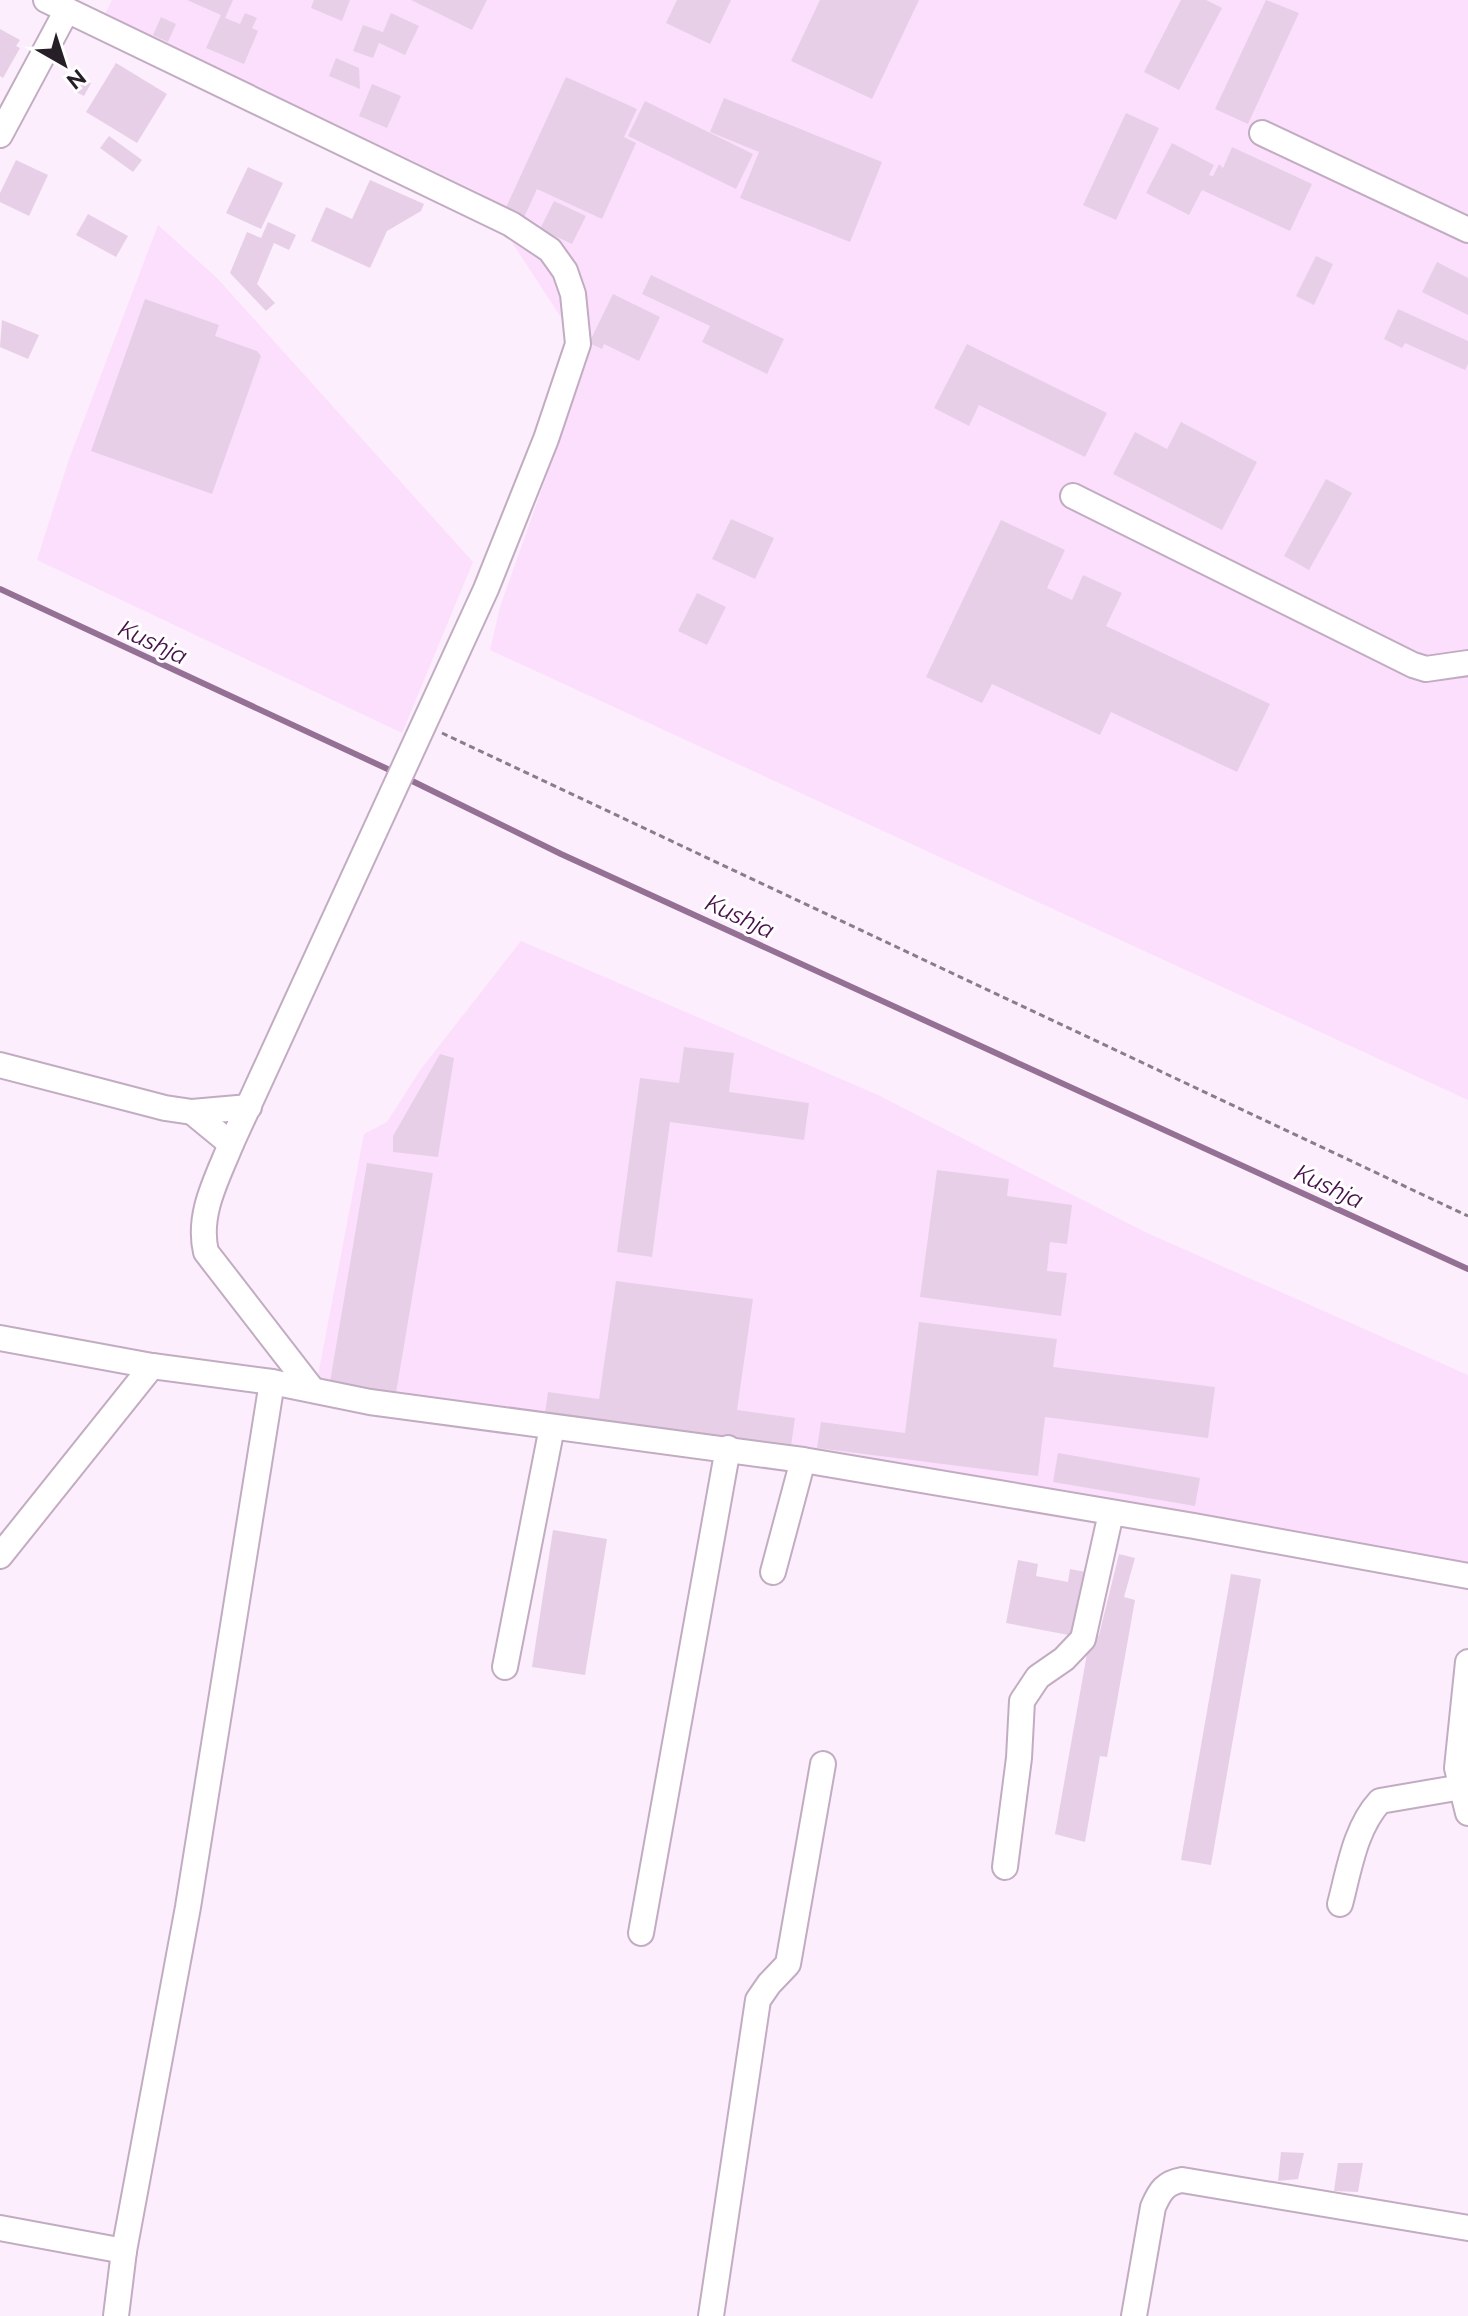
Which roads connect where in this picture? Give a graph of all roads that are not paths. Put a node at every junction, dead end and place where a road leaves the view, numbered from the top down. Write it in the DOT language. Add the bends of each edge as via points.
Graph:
graph roads {
  1 [pos="57,5"];
  2 [pos="1262,133"];
  3 [pos="0,135"];
  4 [pos="1468,230"];
  5 [pos="1073,496"];
  6 [pos="1465,656"];
  7 [pos="0,1065"];
  8 [pos="249,1107"];
  9 [pos="192,1112"];
  10 [pos="231,1144"];
  11 [pos="0,1338"];
  12 [pos="152,1366"];
  13 [pos="272,1382"];
  14 [pos="312,1389"];
  15 [pos="552,1427"];
  16 [pos="728,1448"];
  17 [pos="803,1460"];
  18 [pos="1111,1513"];
  19 [pos="0,1556"];
  20 [pos="773,1572"];
  21 [pos="1468,1576"];
  22 [pos="1468,1662"];
  23 [pos="505,1667"];
  24 [pos="823,1764"];
  25 [pos="1462,1787"];
  26 [pos="1468,1813"];
  27 [pos="1005,1867"];
  28 [pos="1340,1904"];
  29 [pos="641,1933"];
  30 [pos="0,2228"];
  31 [pos="1468,2228"];
  32 [pos="124,2251"];
  33 [pos="116,2316"];
  34 [pos="711,2316"];
  35 [pos="1134,2316"];
  1 -- 3 [label="street"];
  1 -- 8 [label="street" via="511,224 550,250 573,294 578,344 497,562"];
  2 -- 4 [label="street"];
  5 -- 6 [label="street" via="1413,665 1426,669"];
  7 -- 9 [label="street"];
  8 -- 9 [label="street"];
  8 -- 10 [label="street"];
  9 -- 10 [label="street"];
  10 -- 14 [label="street" via="205,1210 206,1252"];
  11 -- 12 [label="street"];
  12 -- 13 [label="street"];
  12 -- 19 [label="street"];
  13 -- 14 [label="street"];
  13 -- 32 [label="street" via="188,1907"];
  14 -- 15 [label="street"];
  15 -- 16 [label="street"];
  15 -- 23 [label="street"];
  16 -- 17 [label="street"];
  16 -- 29 [label="street"];
  17 -- 18 [label="street"];
  17 -- 20 [label="street"];
  18 -- 21 [label="street"];
  18 -- 27 [label="street" via="1083,1639 1038,1677 1022,1701"];
  22 -- 25 [label="street" via="1457,1768"];
  24 -- 34 [label="street" via="788,1964 758,2000"];
  25 -- 26 [label="street"];
  25 -- 28 [label="street" via="1380,1801 1354,1847"];
  30 -- 32 [label="street"];
  31 -- 35 [label="street" via="1169,2182 1153,2207"];
  32 -- 33 [label="street"];
}
